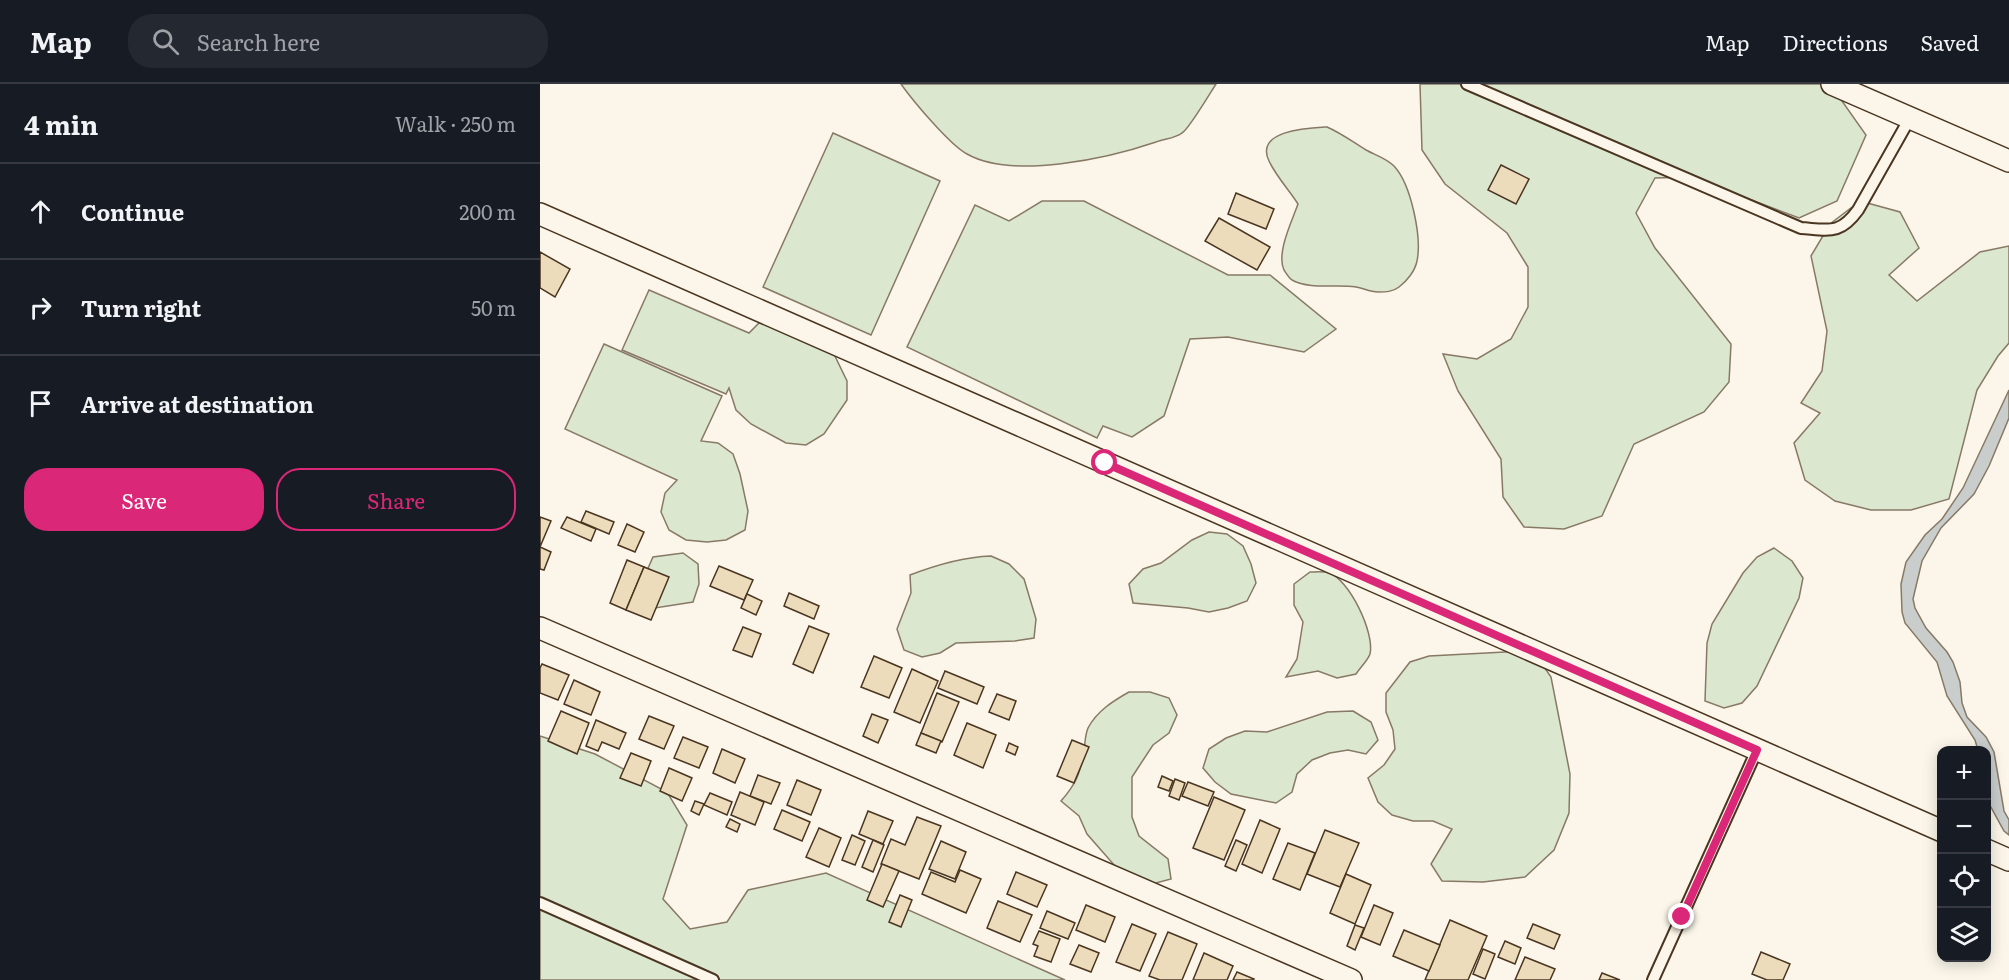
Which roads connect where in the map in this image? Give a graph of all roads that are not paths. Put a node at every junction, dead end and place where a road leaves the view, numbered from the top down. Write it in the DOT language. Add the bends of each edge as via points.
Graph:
graph roads {
  1 [pos="1467,84"];
  2 [pos="1832,84"];
  3 [pos="1910,118"];
  4 [pos="2009,161"];
  5 [pos="540,214"];
  6 [pos="540,628"];
  7 [pos="1757,750"];
  8 [pos="1937,829"];
  9 [pos="1991,852"];
  10 [pos="2009,860"];
  11 [pos="540,903"];
  12 [pos="713,980"];
  13 [pos="1351,980"];
  14 [pos="1653,980"];
  1 -- 3 [label="lane" via="1801,228 1837,229 1848,223"];
  2 -- 3 [label="street"];
  3 -- 4 [label="street"];
  5 -- 7 [label="street"];
  6 -- 13 [label="street"];
  7 -- 8 [label="street"];
  7 -- 14 [label="lane"];
  9 -- 10 [label="street"];
  11 -- 12 [label="lane"];
}
